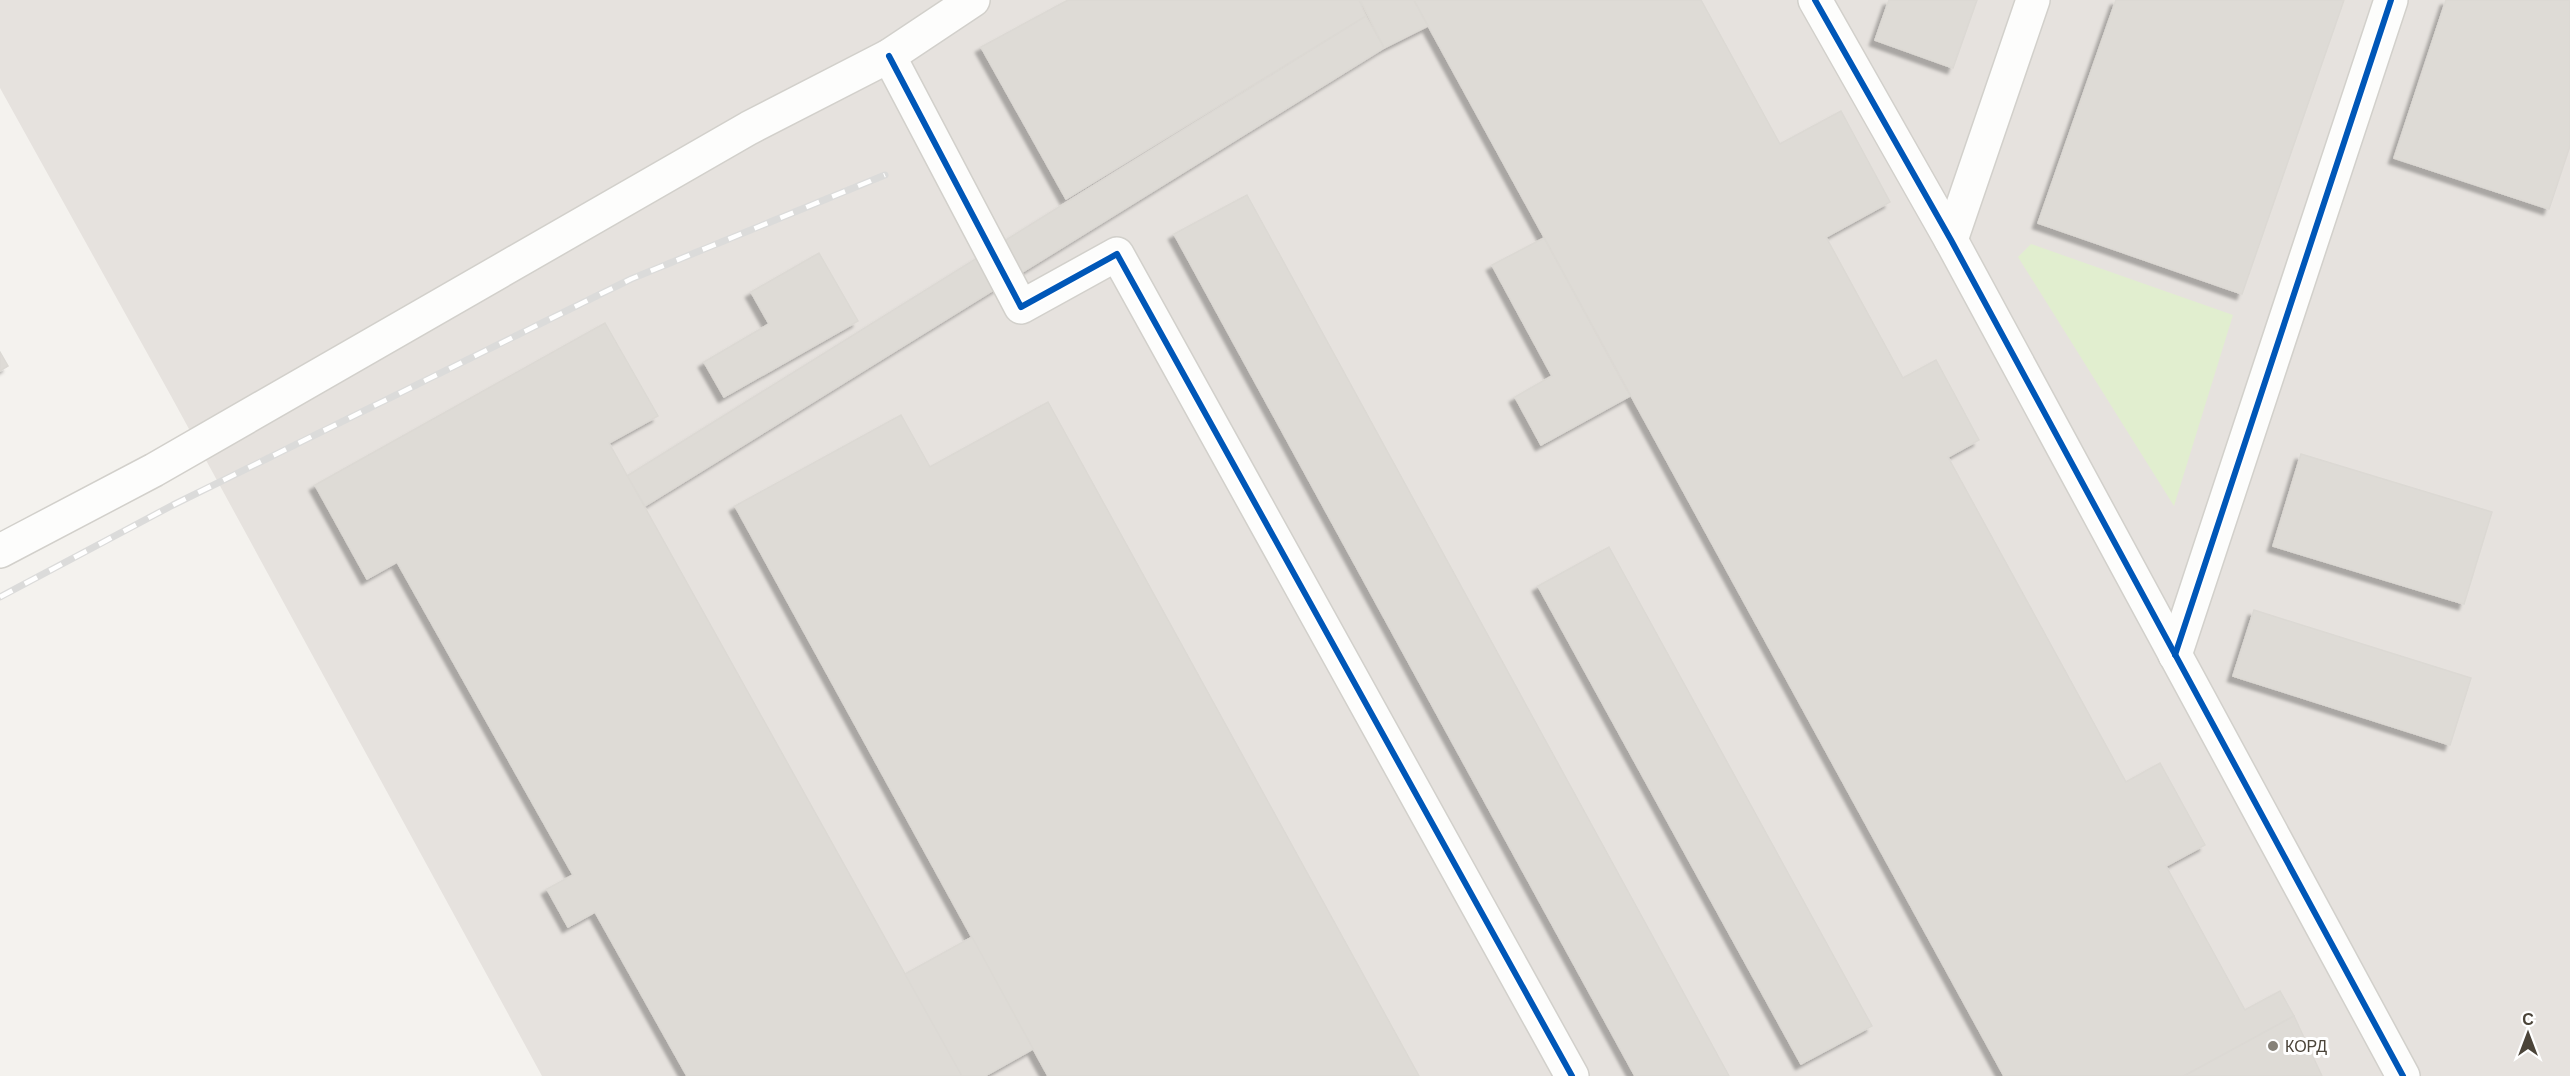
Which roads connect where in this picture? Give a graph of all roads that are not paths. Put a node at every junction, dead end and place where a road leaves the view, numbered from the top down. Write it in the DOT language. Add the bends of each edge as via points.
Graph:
graph roads {
  1 [pos="973,0"];
  2 [pos="1815,0"];
  3 [pos="2033,0"];
  4 [pos="2391,0"];
  5 [pos="889,56"];
  6 [pos="1951,240"];
  7 [pos="0,551"];
  8 [pos="2175,655"];
  9 [pos="1572,1076"];
  10 [pos="2403,1076"];
  1 -- 5 [label="street"];
  2 -- 6 [label="street"];
  3 -- 6 [label="street"];
  4 -- 8 [label="street"];
  5 -- 7 [label="street" via="749,128 154,470"];
  5 -- 9 [label="street" via="1021,307 1117,254"];
  6 -- 8 [label="street"];
  8 -- 10 [label="street"];
}
